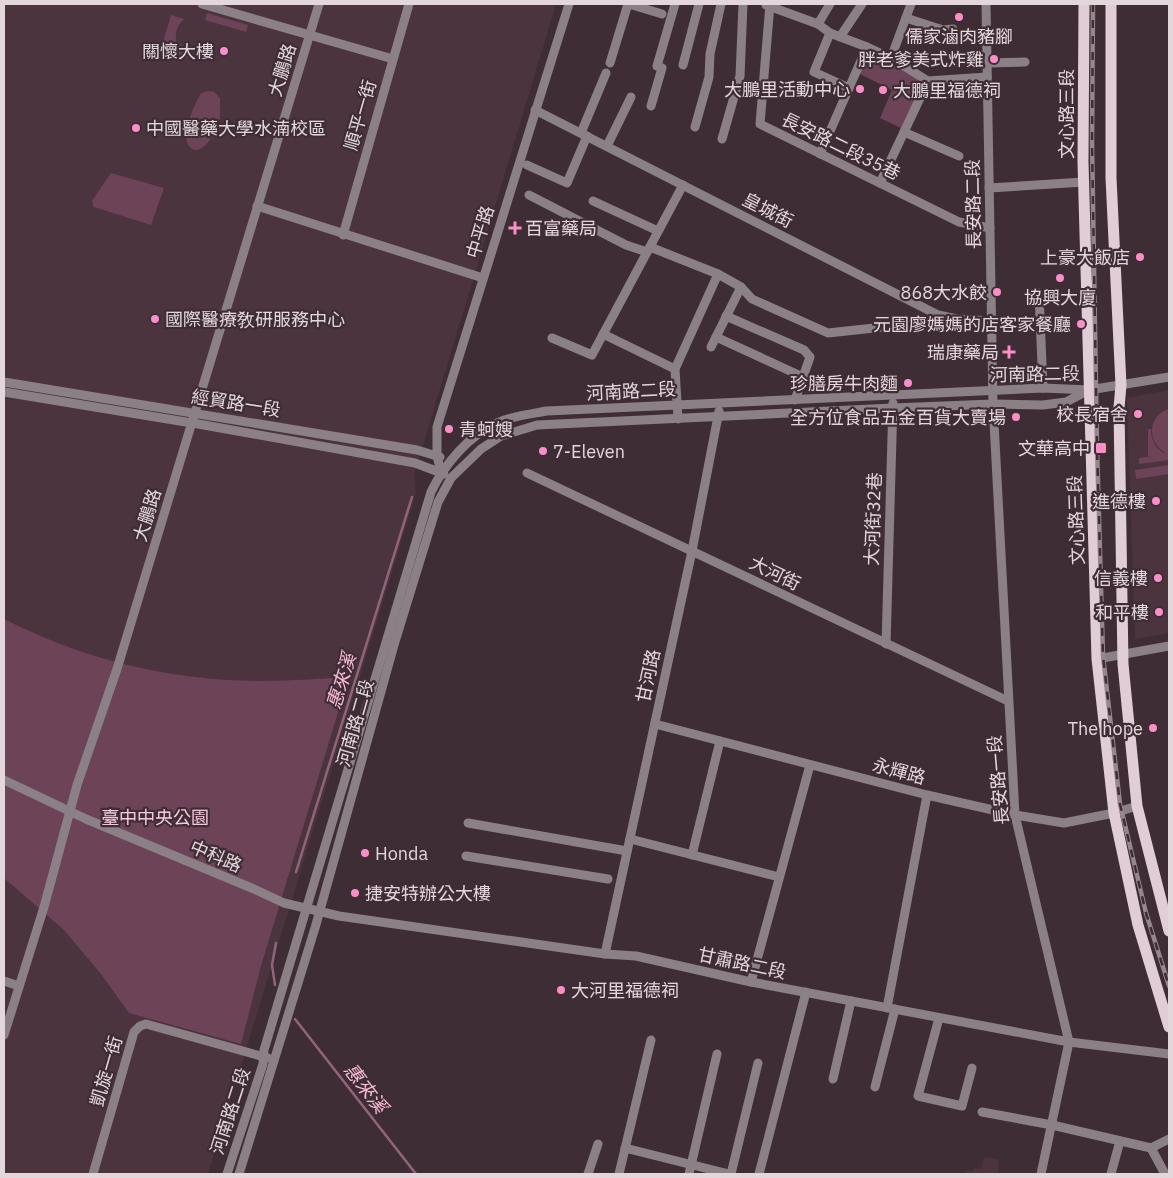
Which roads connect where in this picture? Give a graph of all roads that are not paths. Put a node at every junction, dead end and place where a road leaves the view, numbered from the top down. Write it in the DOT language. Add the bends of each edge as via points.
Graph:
graph roads {
  1 [pos="205,4"];
  2 [pos="319,4"];
  3 [pos="409,4"];
  4 [pos="569,4"];
  5 [pos="629,4"];
  6 [pos="675,4"];
  7 [pos="699,4"];
  8 [pos="722,4"];
  9 [pos="743,4"];
  10 [pos="830,4"];
  11 [pos="862,4"];
  12 [pos="911,4"];
  13 [pos="986,4"];
  14 [pos="1084,4"];
  15 [pos="1111,4"];
  16 [pos="772,5"];
  17 [pos="662,14"];
  18 [pos="906,18"];
  19 [pos="818,24"];
  20 [pos="953,29"];
  21 [pos="830,33"];
  22 [pos="310,34"];
  23 [pos="840,37"];
  24 [pos="867,47"];
  25 [pos="891,58"];
  26 [pos="393,59"];
  27 [pos="1025,62"];
  28 [pos="987,63"];
  29 [pos="610,64"];
  30 [pos="683,65"];
  31 [pos="606,73"];
  32 [pos="987,77"];
  33 [pos="928,81"];
  34 [pos="849,88"];
  35 [pos="631,98"];
  36 [pos="651,106"];
  37 [pos="536,110"];
  38 [pos="695,127"];
  39 [pos="904,132"];
  40 [pos="584,134"];
  41 [pos="722,139"];
  42 [pos="607,146"];
  43 [pos="820,154"];
  44 [pos="959,156"];
  45 [pos="527,165"];
  46 [pos="1084,182"];
  47 [pos="880,183"];
  48 [pos="683,185"];
  49 [pos="989,188"];
  50 [pos="529,195"];
  51 [pos="593,201"];
  52 [pos="257,206"];
  53 [pos="990,228"];
  54 [pos="658,231"];
  55 [pos="343,235"];
  56 [pos="648,249"];
  57 [pos="718,274"];
  58 [pos="483,278"];
  59 [pos="741,287"];
  60 [pos="1039,293"];
  61 [pos="726,316"];
  62 [pos="957,319"];
  63 [pos="992,322"];
  64 [pos="603,334"];
  65 [pos="716,337"];
  66 [pos="552,338"];
  67 [pos="711,347"];
  68 [pos="675,369"];
  69 [pos="803,377"];
  70 [pos="1169,377"];
  71 [pos="4,382"];
  72 [pos="1121,385"];
  73 [pos="1043,388"];
  74 [pos="1089,390"];
  75 [pos="993,391"];
  76 [pos="4,392"];
  77 [pos="893,395"];
  78 [pos="795,400"];
  79 [pos="719,403"];
  80 [pos="993,404"];
  81 [pos="678,405"];
  82 [pos="893,408"];
  83 [pos="195,413"];
  84 [pos="718,416"];
  85 [pos="678,419"];
  86 [pos="192,423"];
  87 [pos="437,456"];
  88 [pos="449,462"];
  89 [pos="460,468"];
  90 [pos="441,472"];
  91 [pos="527,473"];
  92 [pos="451,478"];
  93 [pos="692,551"];
  94 [pos="886,644"];
  95 [pos="1169,646"];
  96 [pos="1123,653"];
  97 [pos="1097,658"];
  98 [pos="1008,701"];
  99 [pos="655,724"];
  100 [pos="720,741"];
  101 [pos="810,765"];
  102 [pos="4,780"];
  103 [pos="927,796"];
  104 [pos="1137,806"];
  105 [pos="70,812"];
  106 [pos="1114,813"];
  107 [pos="1015,815"];
  108 [pos="468,823"];
  109 [pos="630,839"];
  110 [pos="627,851"];
  111 [pos="692,855"];
  112 [pos="466,856"];
  113 [pos="779,877"];
  114 [pos="608,879"];
  115 [pos="307,909"];
  116 [pos="319,912"];
  117 [pos="1169,932"];
  118 [pos="605,954"];
  119 [pos="4,981"];
  120 [pos="751,982"];
  121 [pos="19,986"];
  122 [pos="806,992"];
  123 [pos="851,1001"];
  124 [pos="891,1008"];
  125 [pos="939,1018"];
  126 [pos="1169,1027"];
  127 [pos="4,1035"];
  128 [pos="651,1040"];
  129 [pos="1069,1042"];
  130 [pos="717,1054"];
  131 [pos="1169,1054"];
  132 [pos="264,1057"];
  133 [pos="274,1060"];
  134 [pos="758,1063"];
  135 [pos="972,1068"];
  136 [pos="833,1079"];
  137 [pos="874,1087"];
  138 [pos="982,1112"];
  139 [pos="1052,1125"];
  140 [pos="1169,1139"];
  141 [pos="1120,1141"];
  142 [pos="598,1144"];
  143 [pos="625,1148"];
  144 [pos="1151,1148"];
  145 [pos="690,1170"];
  146 [pos="93,1174"];
  147 [pos="227,1174"];
  148 [pos="239,1174"];
  149 [pos="588,1174"];
  150 [pos="619,1174"];
  151 [pos="730,1174"];
  152 [pos="759,1174"];
  153 [pos="1041,1174"];
  154 [pos="1111,1174"];
  155 [pos="1165,1174"];
  1 -- 22 [label="street"];
  2 -- 22 [label="street, 大鵬路"];
  3 -- 26 [label="street, 順平一街"];
  4 -- 37 [label="street, 中平路"];
  5 -- 17 [label="street"];
  5 -- 29 [label="street"];
  6 -- 36 [label="street" via="657,66 662,68"];
  7 -- 30 [label="street"];
  8 -- 38 [label="street" via="710,54 709,77"];
  9 -- 41 [label="street" via="740,76"];
  10 -- 19 [label="street"];
  11 -- 23 [label="street"];
  12 -- 18 [label="street"];
  13 -- 28 [label="street, 長安路二段"];
  14 -- 46 [label="main road, 文心路三段"];
  15 -- 72 [label="main road" via="1111,178"];
  16 -- 19 [label="street"];
  16 -- 43 [label="street, 長安路二段35巷" via="760,124"];
  18 -- 20 [label="street" via="943,30"];
  18 -- 25 [label="street"];
  19 -- 21 [label="street"];
  21 -- 23 [label="street"];
  21 -- 34 [label="street" via="814,72"];
  22 -- 26 [label="street"];
  22 -- 52 [label="street, 大鵬路"];
  23 -- 24 [label="street"];
  24 -- 25 [label="street"];
  24 -- 34 [label="street"];
  25 -- 33 [label="street"];
  26 -- 55 [label="street, 順平一街"];
  27 -- 28 [label="street"];
  28 -- 32 [label="street, 長安路二段"];
  31 -- 40 [label="street"];
  32 -- 33 [label="street"];
  32 -- 49 [label="street, 長安路二段"];
  33 -- 39 [label="street"];
  34 -- 43 [label="street"];
  35 -- 42 [label="street"];
  37 -- 40 [label="street, 皇城街"];
  37 -- 58 [label="street, 中平路"];
  39 -- 44 [label="street"];
  39 -- 47 [label="street"];
  40 -- 42 [label="street, 皇城街"];
  40 -- 45 [label="street" via="567,183"];
  42 -- 48 [label="street, 皇城街"];
  43 -- 47 [label="street, 長安路二段35巷"];
  46 -- 49 [label="street"];
  46 -- 74 [label="main road, 文心路三段"];
  47 -- 53 [label="street, 長安路二段35巷" via="959,222"];
  48 -- 54 [label="street"];
  48 -- 62 [label="street, 皇城街" via="938,315"];
  49 -- 53 [label="street, 長安路二段"];
  50 -- 56 [label="street" via="626,245"];
  51 -- 54 [label="street"];
  52 -- 55 [label="street"];
  52 -- 83 [label="street, 大鵬路"];
  53 -- 63 [label="street, 長安路二段"];
  54 -- 56 [label="street"];
  55 -- 58 [label="street"];
  56 -- 57 [label="street"];
  56 -- 64 [label="street"];
  57 -- 59 [label="street"];
  57 -- 68 [label="street"];
  58 -- 87 [label="street, 中平路" via="438,427"];
  59 -- 61 [label="street"];
  59 -- 62 [label="street" via="752,299 828,333"];
  60 -- 73 [label="street"];
  61 -- 65 [label="street"];
  61 -- 69 [label="street" via="804,350 810,357"];
  62 -- 63 [label="street, 皇城街"];
  63 -- 75 [label="street, 長安路二段"];
  64 -- 66 [label="street" via="592,355"];
  64 -- 68 [label="street"];
  65 -- 67 [label="street"];
  65 -- 69 [label="street"];
  68 -- 81 [label="street"];
  69 -- 78 [label="street"];
  70 -- 72 [label="street"];
  71 -- 83 [label="street, 經貿路一段"];
  72 -- 74 [label="street"];
  72 -- 96 [label="main road"];
  73 -- 74 [label="street, 河南路二段"];
  73 -- 75 [label="street, 河南路二段"];
  74 -- 80 [label="street, 河南路二段" via="1066,402"];
  74 -- 97 [label="main road, 文心路三段"];
  75 -- 77 [label="street, 河南路二段"];
  75 -- 80 [label="street, 長安路二段"];
  76 -- 86 [label="street, 經貿路一段"];
  77 -- 78 [label="street, 河南路二段"];
  77 -- 82 [label="street, 大河街32巷"];
  78 -- 79 [label="street, 河南路二段"];
  79 -- 81 [label="street, 河南路二段"];
  79 -- 84 [label="street, 甘河路"];
  80 -- 82 [label="street, 河南路二段"];
  80 -- 98 [label="street, 長安路一段"];
  81 -- 85 [label="street"];
  81 -- 88 [label="street, 河南路二段" via="527,414 497,422 473,438"];
  82 -- 84 [label="street, 河南路二段"];
  82 -- 94 [label="street, 大河街32巷"];
  83 -- 86 [label="street, 大鵬路"];
  83 -- 87 [label="street, 經貿路一段"];
  84 -- 85 [label="street, 河南路二段"];
  84 -- 93 [label="street, 甘河路"];
  85 -- 89 [label="street, 河南路二段" via="529,427 501,436"];
  86 -- 90 [label="street, 經貿路一段" via="414,463"];
  86 -- 105 [label="street, 大鵬路"];
  87 -- 88 [label="street, 經貿路一段"];
  87 -- 90 [label="street, 中平路"];
  88 -- 89 [label="street, 經貿路一段"];
  88 -- 90 [label="street, 河南路二段"];
  89 -- 92 [label="street, 河南路二段"];
  90 -- 92 [label="street, 經貿路一段"];
  90 -- 115 [label="street, 河南路二段" via="430,492"];
  91 -- 93 [label="street, 大河街"];
  92 -- 116 [label="street, 河南路二段" via="438,502 397,636"];
  93 -- 94 [label="street, 大河街"];
  93 -- 99 [label="street, 甘河路"];
  94 -- 98 [label="street, 大河街"];
  95 -- 96 [label="street"];
  96 -- 97 [label="street"];
  96 -- 104 [label="main road"];
  97 -- 106 [label="main road, 文心路三段"];
  98 -- 107 [label="street, 長安路一段"];
  99 -- 100 [label="street, 永輝路"];
  99 -- 109 [label="street, 甘河路"];
  100 -- 101 [label="street, 永輝路"];
  100 -- 111 [label="street"];
  101 -- 103 [label="street, 永輝路"];
  101 -- 113 [label="street"];
  102 -- 105 [label="street, 中科路"];
  103 -- 107 [label="street, 永輝路"];
  103 -- 124 [label="street"];
  104 -- 106 [label="street, 永輝路"];
  104 -- 117 [label="main road"];
  105 -- 115 [label="street, 中科路" via="284,903"];
  105 -- 121 [label="street, 大鵬路"];
  106 -- 107 [label="street, 永輝路" via="1064,823"];
  106 -- 126 [label="main road, 文心路三段" via="1138,926"];
  107 -- 129 [label="street, 長安路一段"];
  108 -- 110 [label="street"];
  109 -- 110 [label="street, 甘河路"];
  109 -- 111 [label="street"];
  110 -- 118 [label="street, 甘河路"];
  111 -- 113 [label="street"];
  112 -- 114 [label="street"];
  113 -- 120 [label="street"];
  115 -- 116 [label="street, 甘肅路二段"];
  115 -- 132 [label="street, 河南路二段"];
  116 -- 118 [label="street, 甘肅路二段"];
  116 -- 133 [label="street, 河南路二段"];
  118 -- 120 [label="street, 甘肅路二段" via="636,956"];
  119 -- 121 [label="street"];
  120 -- 122 [label="street, 甘肅路二段"];
  121 -- 127 [label="street, 大鵬路"];
  122 -- 123 [label="street, 甘肅路二段"];
  122 -- 152 [label="street"];
  123 -- 124 [label="street, 甘肅路二段"];
  123 -- 136 [label="street"];
  124 -- 125 [label="street, 甘肅路二段"];
  124 -- 137 [label="street"];
  125 -- 129 [label="street, 甘肅路二段"];
  125 -- 135 [label="street" via="918,1096 962,1106"];
  128 -- 143 [label="street"];
  129 -- 131 [label="street, 甘肅路二段"];
  129 -- 139 [label="street, 長安路一段"];
  130 -- 145 [label="street"];
  132 -- 133 [label="street, 凱旋一街"];
  132 -- 146 [label="street, 凱旋一街" via="146,1024 140,1026 134,1032"];
  132 -- 147 [label="street, 河南路二段"];
  133 -- 148 [label="street, 河南路二段"];
  134 -- 151 [label="street"];
  138 -- 139 [label="street"];
  139 -- 141 [label="street"];
  139 -- 153 [label="street, 長安路一段"];
  140 -- 144 [label="street"];
  141 -- 144 [label="street"];
  141 -- 154 [label="street"];
  142 -- 149 [label="street"];
  143 -- 145 [label="street"];
  143 -- 150 [label="street"];
  144 -- 155 [label="street"];
  145 -- 151 [label="street"];
}
